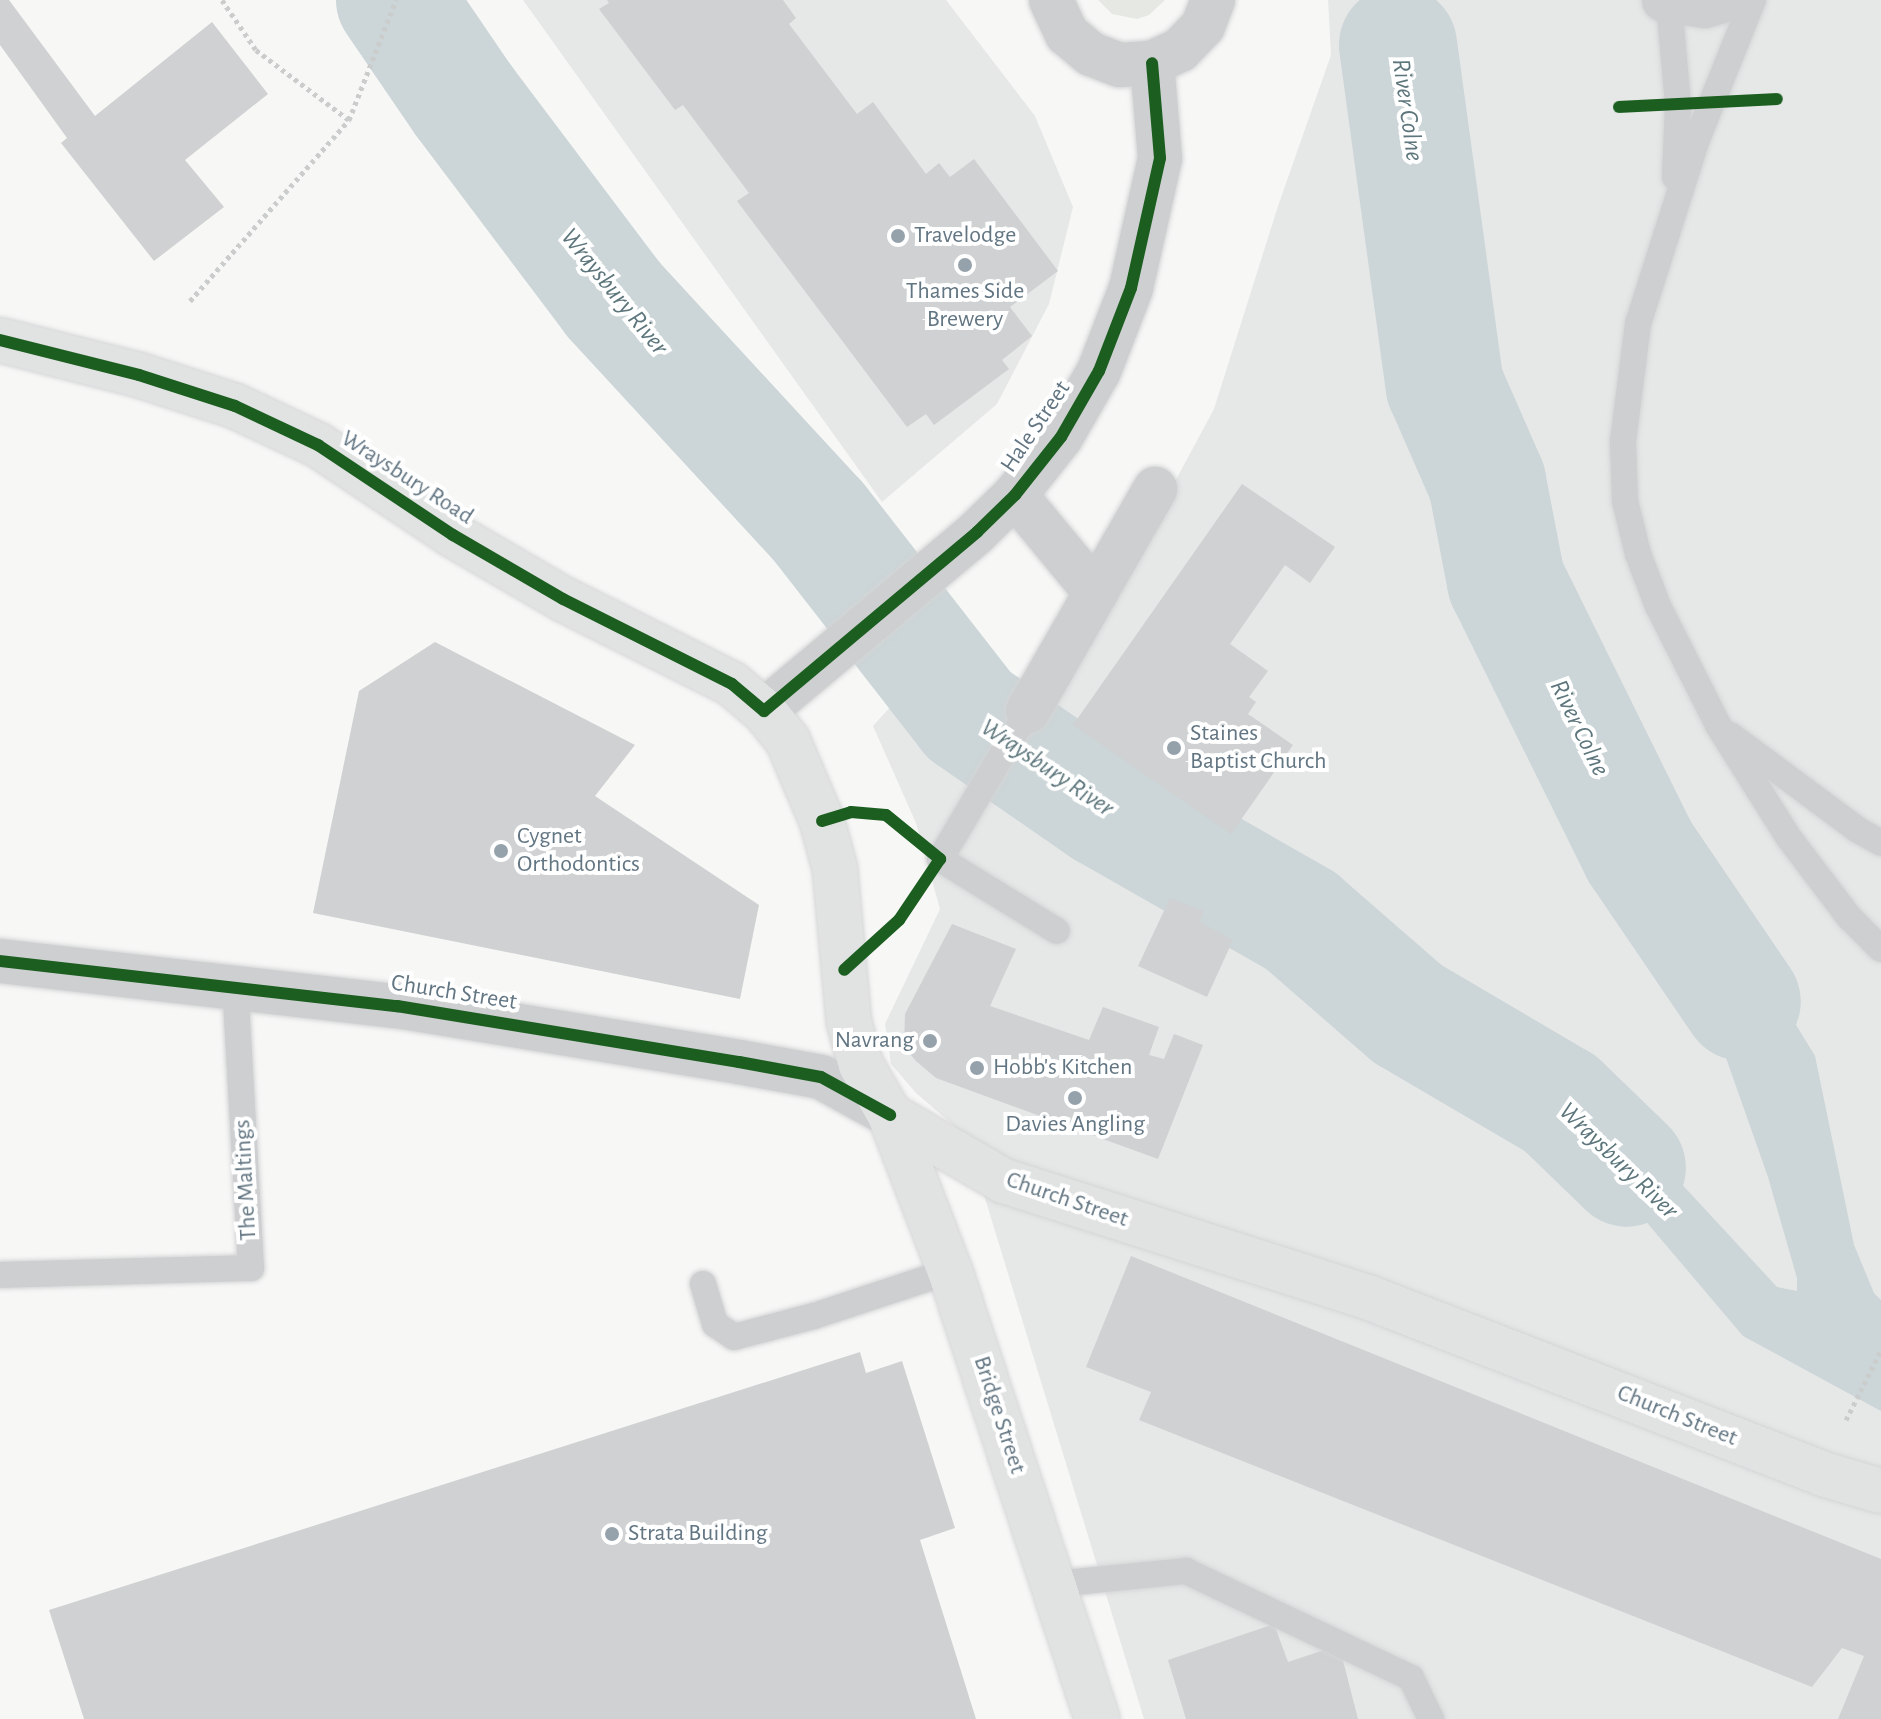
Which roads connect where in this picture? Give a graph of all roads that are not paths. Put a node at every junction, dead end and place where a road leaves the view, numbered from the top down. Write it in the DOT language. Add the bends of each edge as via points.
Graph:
graph roads {
  1 [pos="1051,0"];
  2 [pos="1726,0"];
  3 [pos="1753,0"];
  4 [pos="1216,1"];
  5 [pos="1666,1"];
  6 [pos="1152,63"];
  7 [pos="1674,209"];
  8 [pos="0,340"];
  9 [pos="1155,489"];
  10 [pos="1015,495"];
  11 [pos="1096,593"];
  12 [pos="764,711"];
  13 [pos="1028,711"];
  14 [pos="1718,725"];
  15 [pos="1881,843"];
  16 [pos="1881,915"];
  17 [pos="1849,917"];
  18 [pos="1057,931"];
  19 [pos="1881,949"];
  20 [pos="0,961"];
  21 [pos="235,986"];
  22 [pos="890,1115"];
  23 [pos="950,1271"];
  24 [pos="0,1275"];
  25 [pos="703,1284"];
  26 [pos="1881,1491"];
  27 [pos="1055,1584"];
  28 [pos="1097,1719"];
  29 [pos="1431,1719"];
  1 -- 6 [label="street" via="1067,34 1091,54 1120,65"];
  2 -- 5 [label="street" via="1705,6"];
  3 -- 7 [label="lane"];
  4 -- 6 [label="street" via="1203,26 1180,50"];
  5 -- 7 [label="lane" via="1678,104"];
  6 -- 10 [label="street, Hale Street" via="1160,158 1131,288 1099,371 1061,437"];
  7 -- 14 [label="lane" via="1638,324 1630,371 1623,441 1625,501 1658,606"];
  8 -- 12 [label="main road, Wraysbury Road" via="235,406 318,445 453,535 563,599 732,684"];
  9 -- 11 [label="street"];
  10 -- 11 [label="street"];
  10 -- 12 [label="street, Hale Street"];
  11 -- 13 [label="street"];
  12 -- 22 [label="main road, Wraysbury Road" via="788,741 822,821 835,869 849,1022 861,1065"];
  13 -- 18 [label="lane" via="940,859"];
  14 -- 15 [label="lane"];
  14 -- 17 [label="lane" via="1789,838"];
  16 -- 17 [label="lane"];
  17 -- 19 [label="lane"];
  20 -- 21 [label="street, Church Street"];
  21 -- 22 [label="street, Church Street" via="397,1006 821,1077"];
  21 -- 24 [label="lane, The Maltings" via="251,1268"];
  22 -- 23 [label="main road, Bridge Street"];
  22 -- 26 [label="main road, Church Street" via="1004,1181 1370,1298 1823,1474"];
  23 -- 25 [label="lane" via="734,1337 715,1324"];
  23 -- 27 [label="main road, Bridge Street"];
  27 -- 28 [label="main road, Bridge Street"];
  27 -- 29 [label="lane" via="1186,1571 1411,1678"];
}
